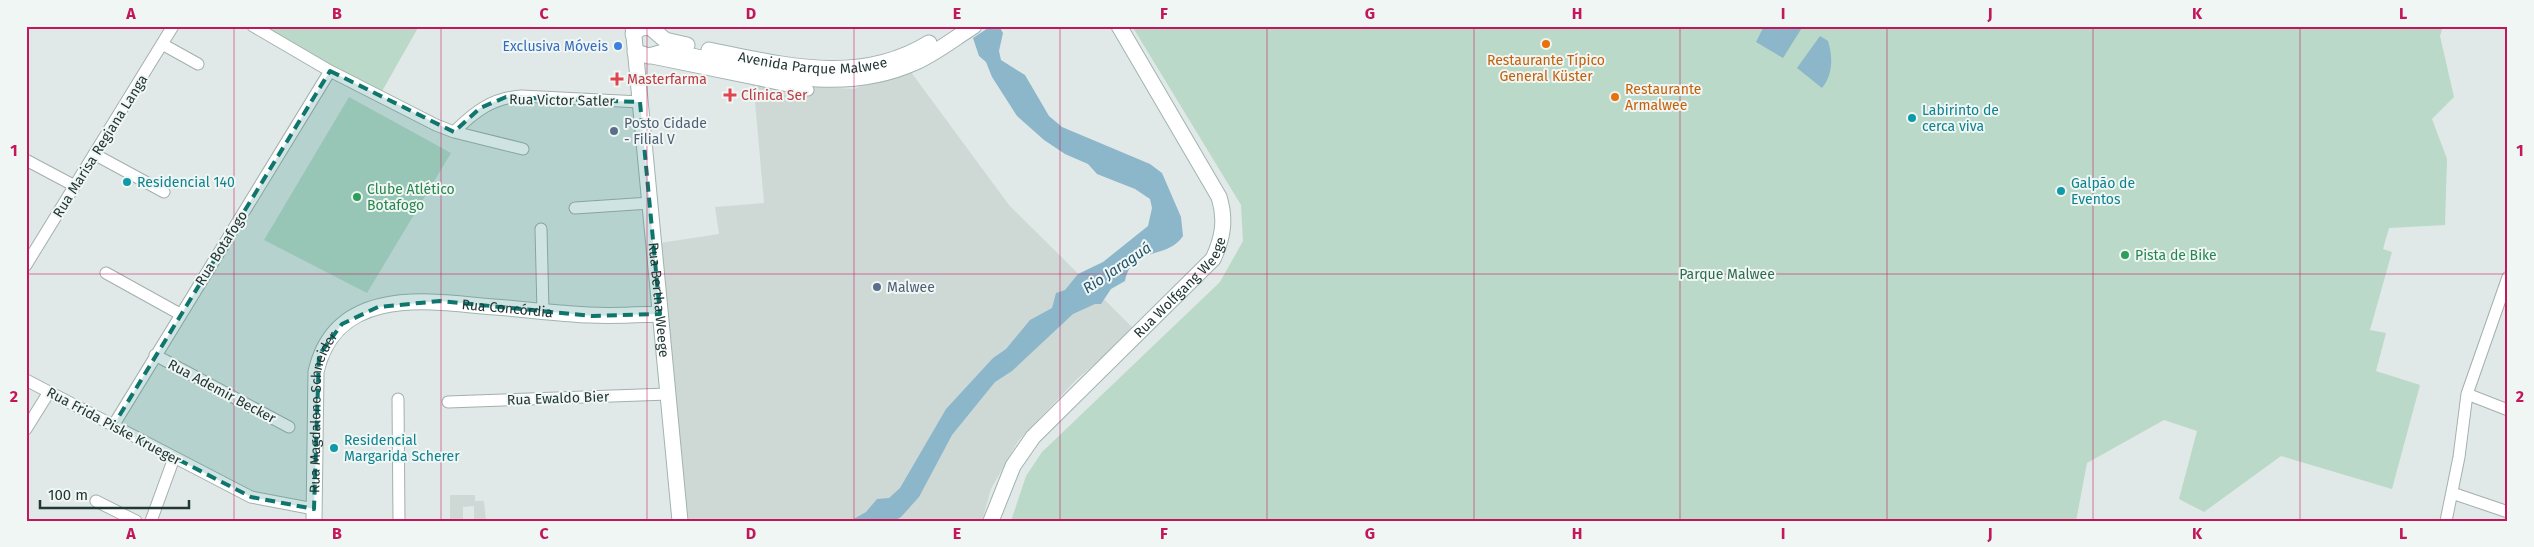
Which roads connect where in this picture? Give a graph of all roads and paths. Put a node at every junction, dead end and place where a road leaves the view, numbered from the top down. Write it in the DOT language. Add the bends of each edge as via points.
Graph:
graph roads {
  1 [pos="173,26"];
  2 [pos="242,26"];
  3 [pos="253,26"];
  4 [pos="974,26"];
  5 [pos="1119,26"];
  6 [pos="639,28"];
  7 [pos="957,30"];
  8 [pos="264,33"];
  9 [pos="663,37"];
  10 [pos="162,44"];
  11 [pos="635,52"];
  12 [pos="655,55"];
  13 [pos="198,64"];
  14 [pos="330,71"];
  15 [pos="638,79"];
  16 [pos="808,90"];
  17 [pos="640,102"];
  18 [pos="454,132"];
  19 [pos="523,150"];
  20 [pos="94,154"];
  21 [pos="26,160"];
  22 [pos="74,186"];
  23 [pos="164,192"];
  24 [pos="650,203"];
  25 [pos="575,208"];
  26 [pos="540,229"];
  27 [pos="26,265"];
  28 [pos="106,273"];
  29 [pos="2508,278"];
  30 [pos="543,312"];
  31 [pos="180,314"];
  32 [pos="660,314"];
  33 [pos="355,316"];
  34 [pos="155,355"];
  35 [pos="26,380"];
  36 [pos="49,392"];
  37 [pos="668,394"];
  38 [pos="2467,394"];
  39 [pos="398,399"];
  40 [pos="448,402"];
  41 [pos="2508,410"];
  42 [pos="113,426"];
  43 [pos="289,428"];
  44 [pos="26,429"];
  45 [pos="174,458"];
  46 [pos="2452,493"];
  47 [pos="96,501"];
  48 [pos="2508,512"];
  49 [pos="314,515"];
  50 [pos="136,521"];
  51 [pos="150,521"];
  52 [pos="399,521"];
  53 [pos="680,521"];
  54 [pos="991,521"];
  55 [pos="2446,521"];
  1 -- 10 [label="street, Rua Marisa Regiana Langa"];
  2 -- 8 [label="street"];
  3 -- 8 [label="street"];
  4 -- 7 [label="main road, Avenida Parque Malwee"];
  5 -- 54 [label="main road, Rua Wolfgang Weege" via="1219,197 1223,216 1220,246 1213,259 1033,437 1013,466"];
  6 -- 9 [label="main road" via="656,30"];
  6 -- 11 [label="main road, Rua Bertha Weege"];
  7 -- 9 [label="main road, Avenida Parque Malwee" via="905,55 849,70 793,66 671,42"];
  7 -- 12 [label="main road, Avenida Parque Malwee" via="916,62 856,80 792,78 671,52"];
  8 -- 14 [label="street"];
  9 -- 12 [label="main road"];
  10 -- 13 [label="street"];
  10 -- 20 [label="street, Rua Marisa Regiana Langa"];
  11 -- 12 [label="main road"];
  11 -- 15 [label="main road, Rua Bertha Weege"];
  12 -- 15 [label="main road"];
  12 -- 16 [label="street"];
  14 -- 18 [label="street"];
  14 -- 31 [label="street, Rua Botafogo"];
  15 -- 17 [label="main road, Rua Bertha Weege"];
  17 -- 18 [label="street, Rua Victor Satler" via="506,97 480,108"];
  17 -- 24 [label="main road, Rua Bertha Weege"];
  18 -- 19 [label="street"];
  20 -- 22 [label="street, Rua Marisa Regiana Langa"];
  20 -- 23 [label="street"];
  21 -- 22 [label="street"];
  22 -- 27 [label="street, Rua Marisa Regiana Langa"];
  24 -- 25 [label="street"];
  24 -- 32 [label="main road, Rua Bertha Weege"];
  26 -- 30 [label="street"];
  28 -- 31 [label="street"];
  29 -- 38 [label="street"];
  30 -- 32 [label="main road, Rua Concórdia" via="592,316"];
  30 -- 33 [label="main road, Rua Concórdia" via="420,301 378,307"];
  31 -- 34 [label="street, Rua Botafogo"];
  32 -- 37 [label="main road, Rua Bertha Weege"];
  33 -- 49 [label="main road, Rua Magdalene Schneider" via="329,338 316,372"];
  34 -- 42 [label="street, Rua Botafogo"];
  34 -- 43 [label="street, Rua Ademir Becker"];
  35 -- 36 [label="street, Rua Frida Piske Krueger"];
  36 -- 42 [label="street, Rua Frida Piske Krueger"];
  36 -- 44 [label="street"];
  37 -- 40 [label="street, Rua Ewaldo Bier"];
  37 -- 53 [label="main road, Rua Bertha Weege"];
  38 -- 41 [label="street"];
  38 -- 46 [label="street"];
  39 -- 52 [label="street"];
  42 -- 45 [label="street, Rua Frida Piske Krueger"];
  45 -- 49 [label="street, Rua Frida Piske Krueger" via="252,497"];
  45 -- 51 [label="street"];
  46 -- 48 [label="street"];
  46 -- 55 [label="street"];
  47 -- 50 [label="street"];
}
